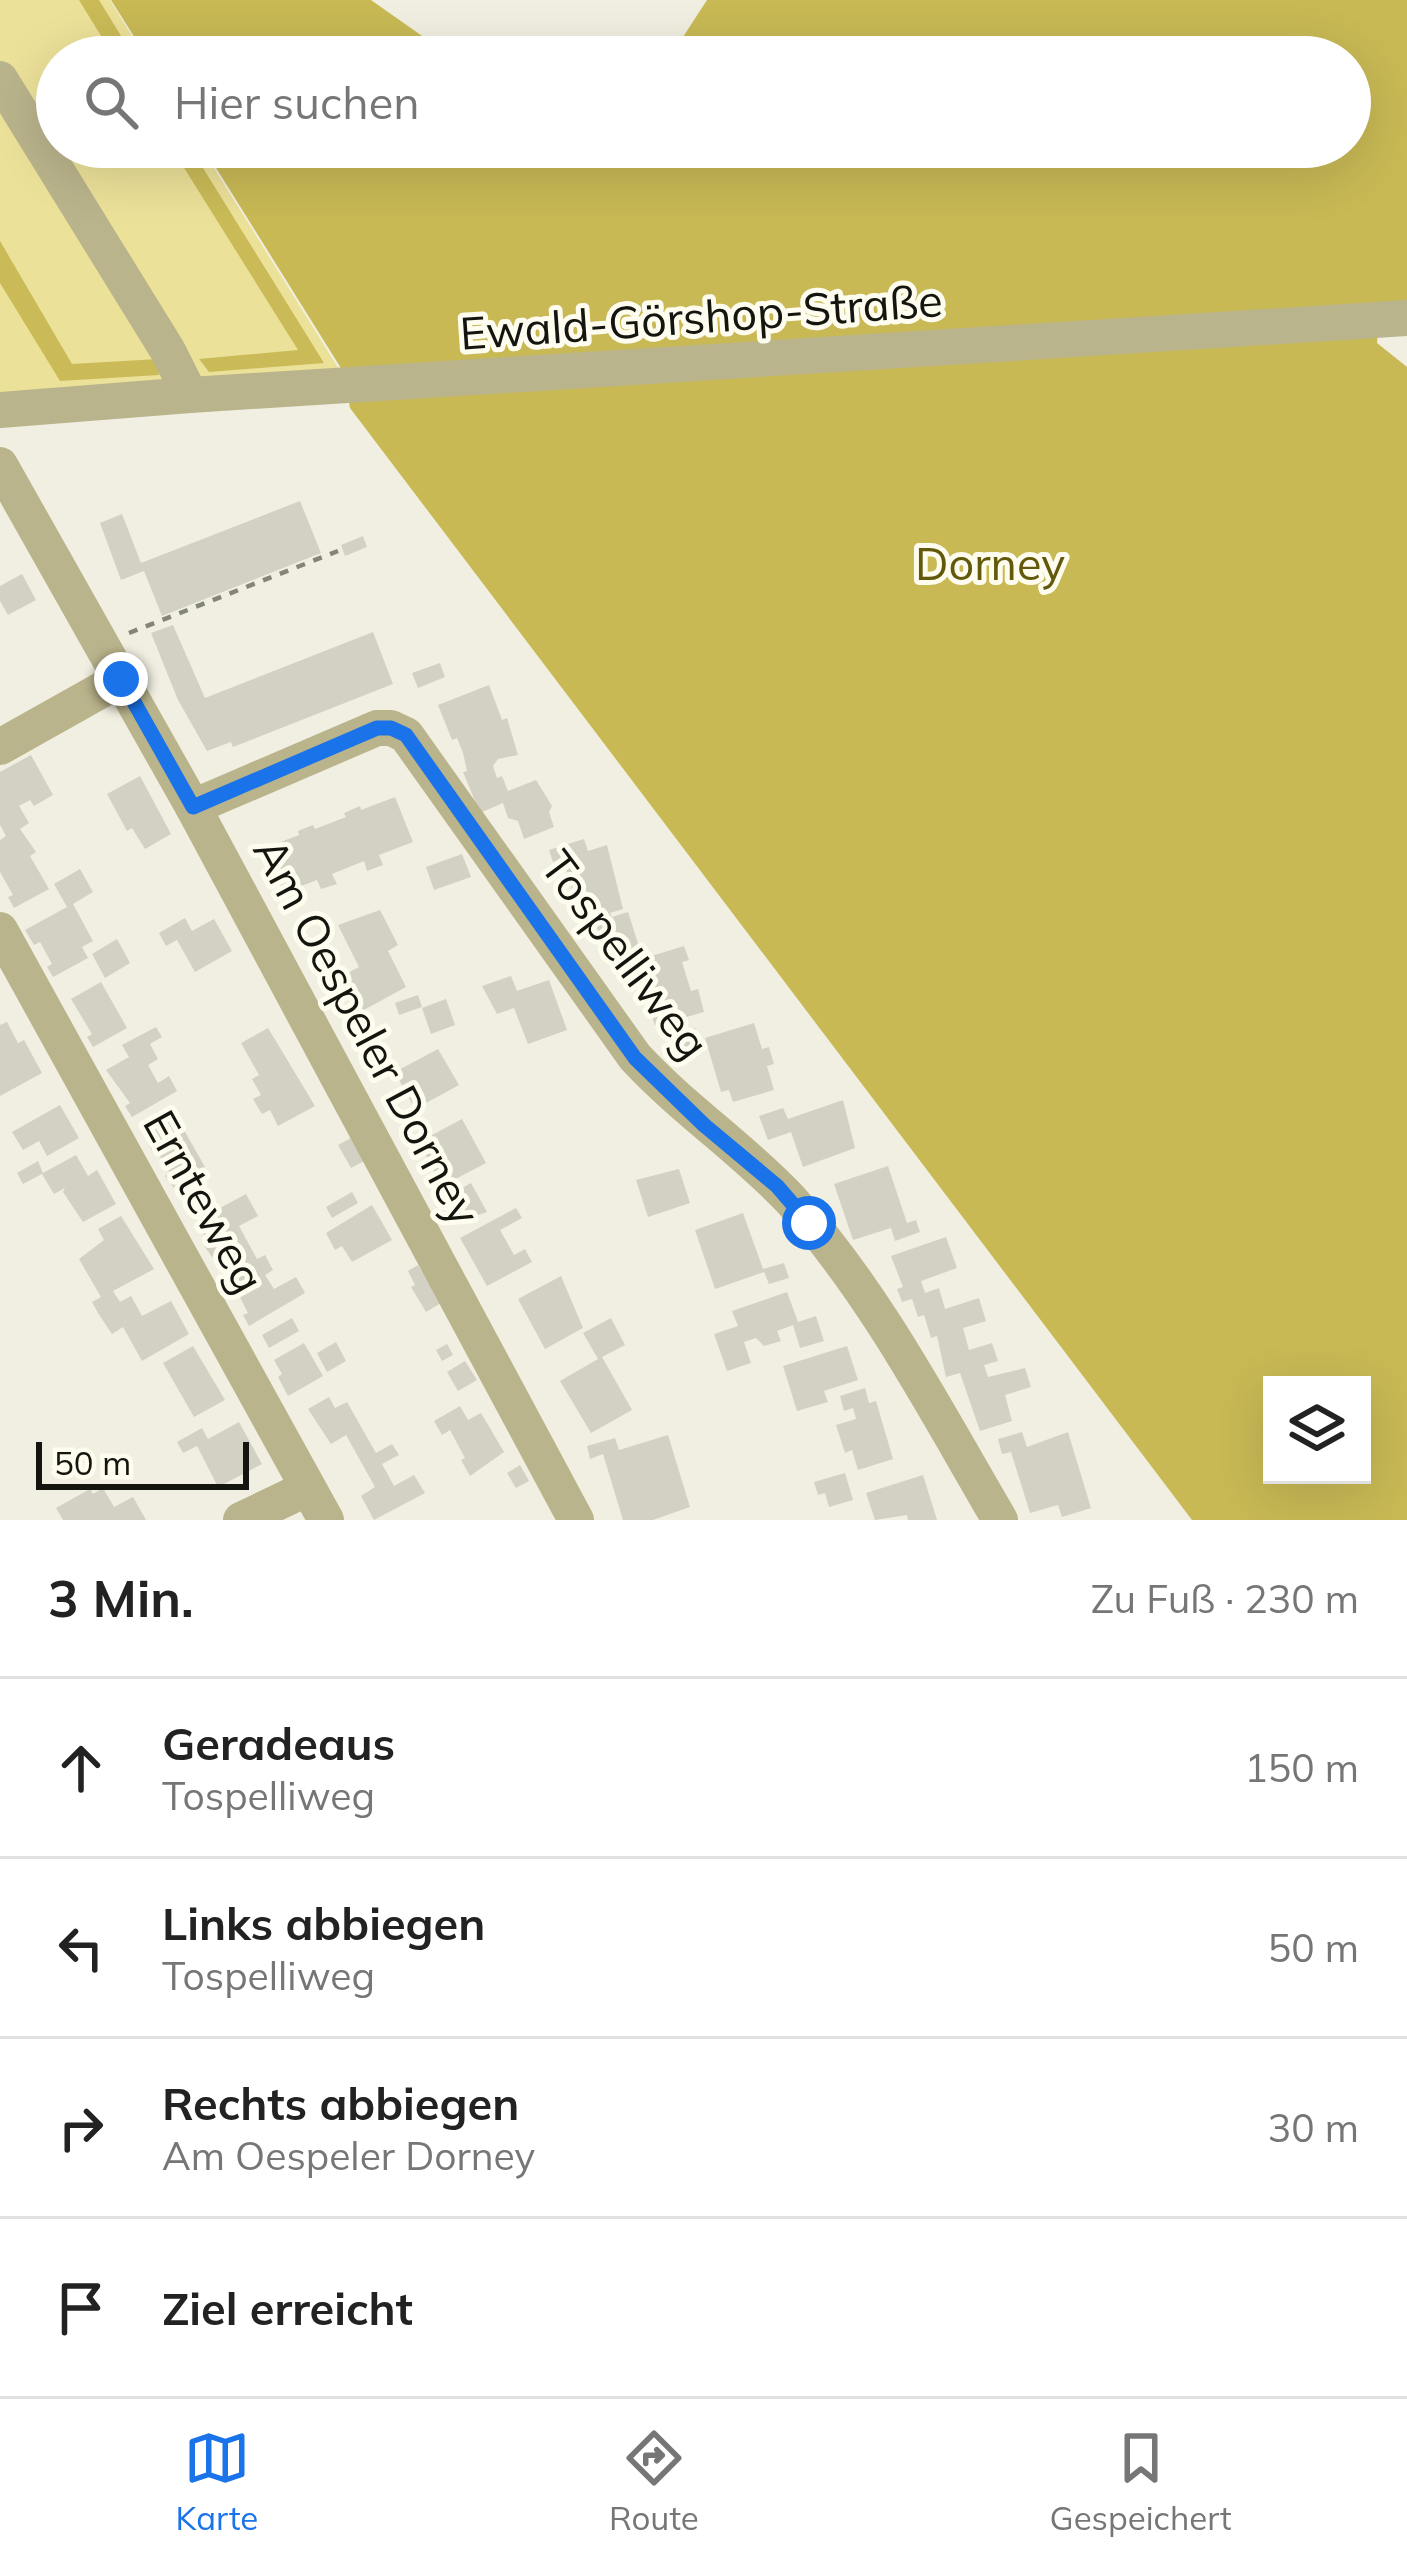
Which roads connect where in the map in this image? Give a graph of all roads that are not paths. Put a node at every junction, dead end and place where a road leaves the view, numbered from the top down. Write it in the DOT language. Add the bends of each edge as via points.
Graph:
graph roads {
  1 [pos="0,79"];
  2 [pos="36,137"];
  3 [pos="55,168"];
  4 [pos="1407,318"];
  5 [pos="190,394"];
  6 [pos="0,410"];
  7 [pos="0,465"];
  8 [pos="121,679"];
  9 [pos="0,747"];
  10 [pos="193,807"];
  11 [pos="0,930"];
  12 [pos="317,1504"];
  13 [pos="242,1520"];
  14 [pos="576,1520"];
  15 [pos="1000,1520"];
  1 -- 2 [label="street"];
  3 -- 5 [label="street"];
  4 -- 5 [label="street, Ewald-Görshop-Straße"];
  5 -- 6 [label="street, Ewald-Görshop-Straße"];
  7 -- 8 [label="street, Am Oespeler Dorney"];
  8 -- 9 [label="street"];
  8 -- 10 [label="street, Am Oespeler Dorney"];
  10 -- 14 [label="street, Am Oespeler Dorney"];
  10 -- 15 [label="street, Tospelliweg" via="377,728 406,735 635,1058 777,1186 824,1241"];
  11 -- 12 [label="street, Ernteweg"];
  12 -- 13 [label="street"];
}
